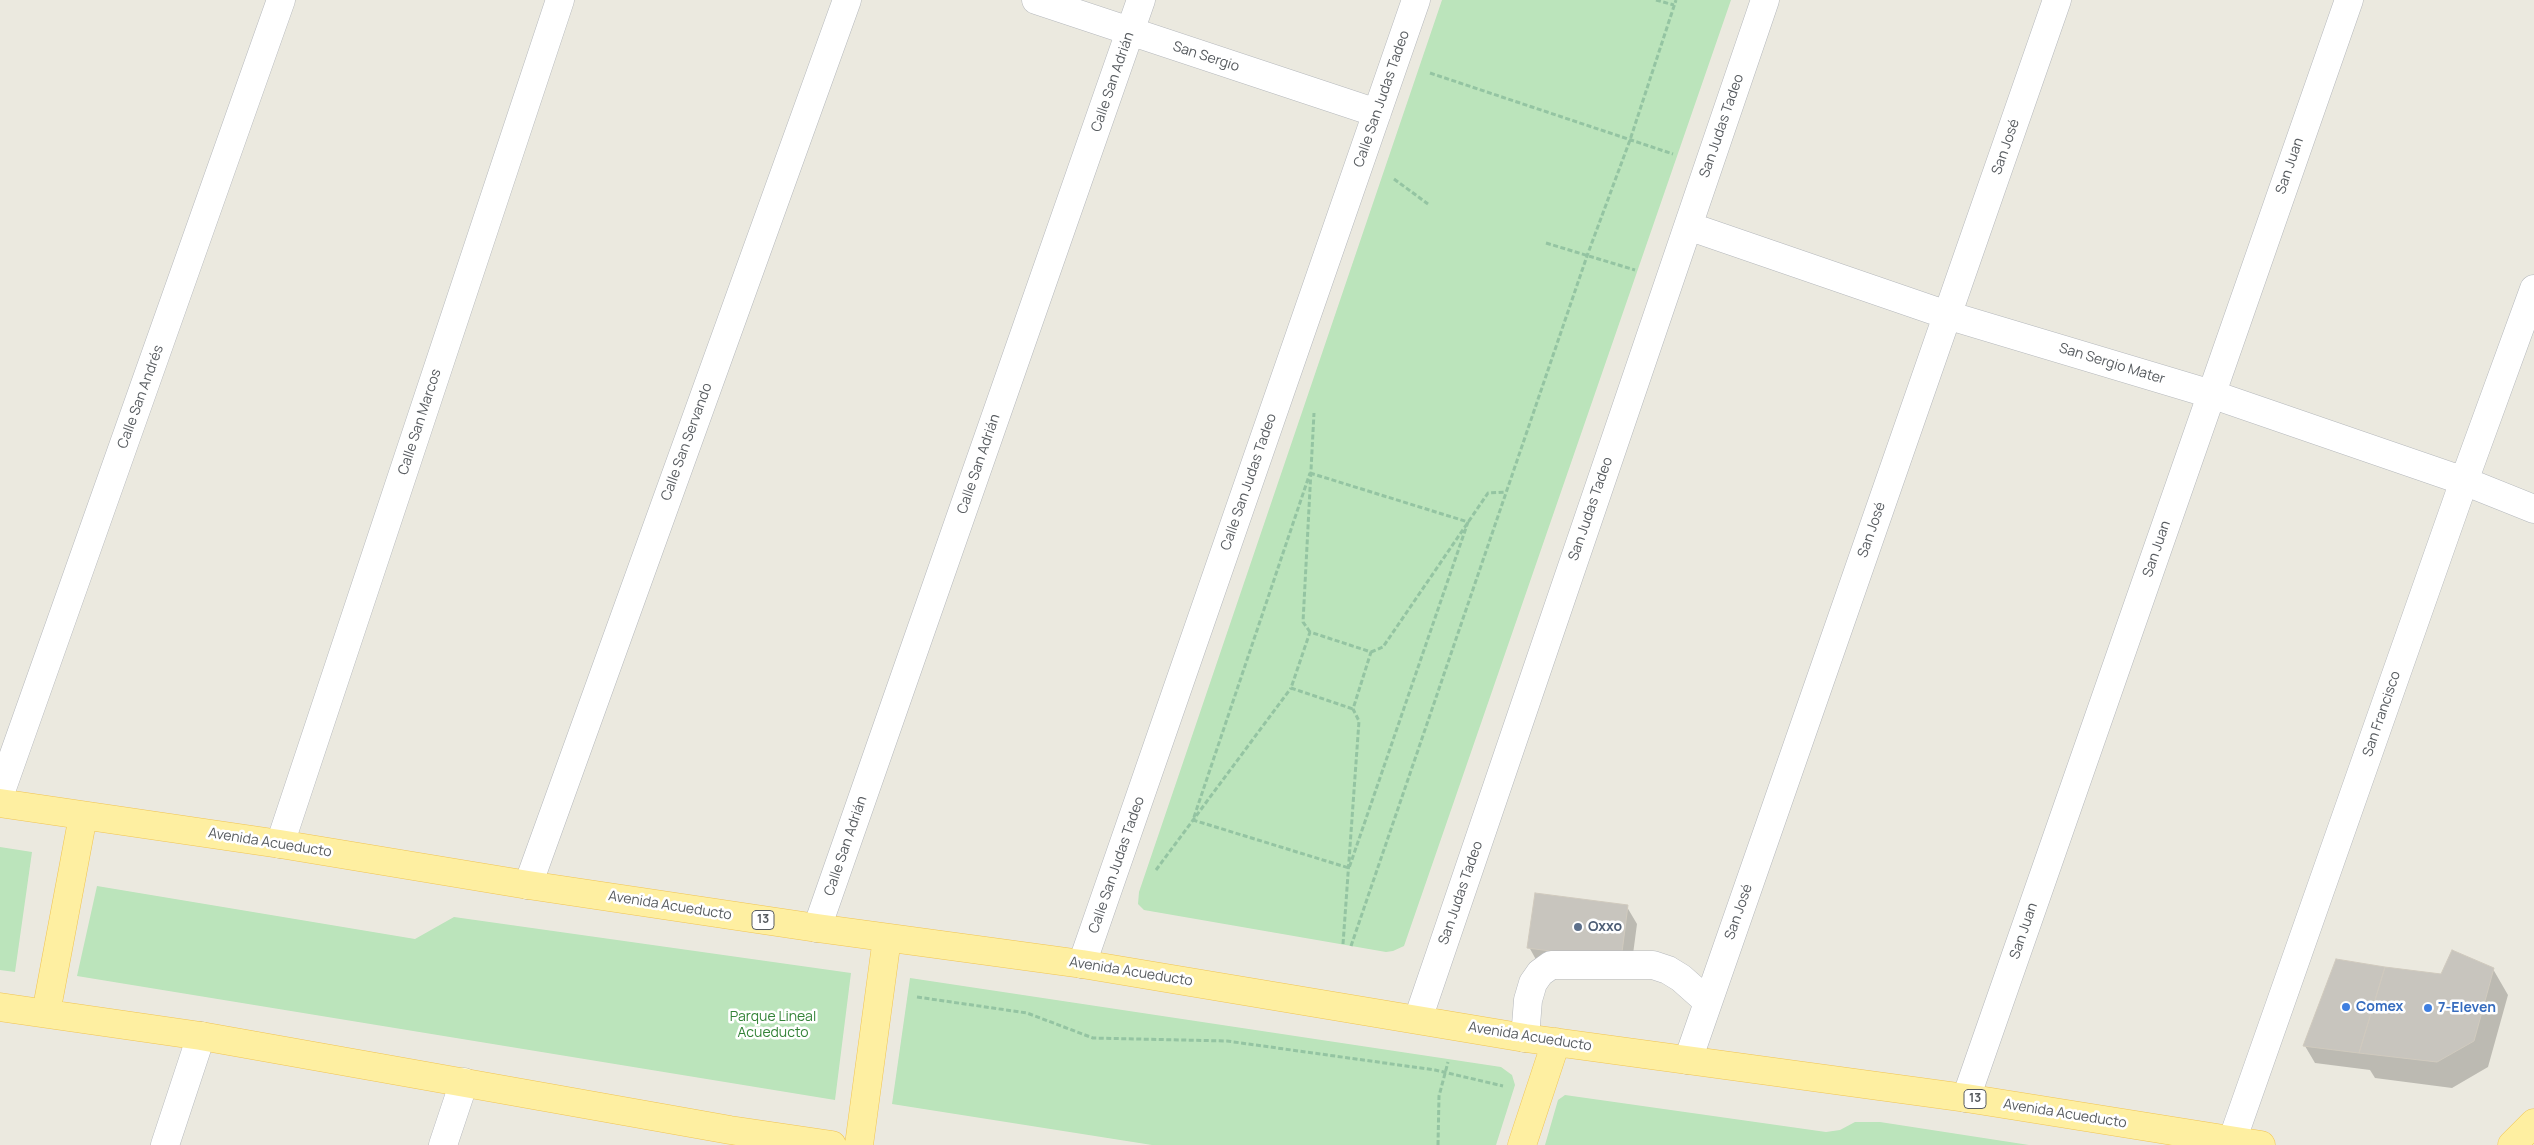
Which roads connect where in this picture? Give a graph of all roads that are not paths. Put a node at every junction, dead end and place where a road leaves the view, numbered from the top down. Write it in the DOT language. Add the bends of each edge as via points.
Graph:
graph roads {
  1 [pos="281,0"];
  2 [pos="560,0"];
  3 [pos="847,0"];
  4 [pos="1036,0"];
  5 [pos="1141,0"];
  6 [pos="1416,0"];
  7 [pos="1765,0"];
  8 [pos="2057,0"];
  9 [pos="2349,0"];
  10 [pos="1130,32"];
  11 [pos="1377,113"];
  12 [pos="1688,226"];
  13 [pos="2534,289"];
  14 [pos="1947,315"];
  15 [pos="2211,394"];
  16 [pos="2464,480"];
  17 [pos="2534,509"];
  18 [pos="0,794"];
  19 [pos="0,804"];
  20 [pos="83,816"];
  21 [pos="280,844"];
  22 [pos="528,885"];
  23 [pos="817,928"];
  24 [pos="886,938"];
  25 [pos="1082,964"];
  26 [pos="1708,1002"];
  27 [pos="0,1007"];
  28 [pos="46,1013"];
  29 [pos="1418,1018"];
  30 [pos="201,1036"];
  31 [pos="1525,1038"];
  32 [pos="1556,1042"];
  33 [pos="1688,1060"];
  34 [pos="464,1082"];
  35 [pos="1966,1098"];
  36 [pos="2534,1123"];
  37 [pos="728,1138"];
  38 [pos="2232,1141"];
  39 [pos="165,1145"];
  40 [pos="443,1145"];
  41 [pos="832,1145"];
  42 [pos="859,1145"];
  43 [pos="1522,1145"];
  44 [pos="2260,1145"];
  45 [pos="2512,1145"];
  1 -- 18 [label="street, Calle San Andrés"];
  2 -- 21 [label="street, Calle San Marcos"];
  3 -- 22 [label="street, Calle San Servando"];
  4 -- 10 [label="street, San Sergio"];
  5 -- 10 [label="street, Calle San Adrián"];
  6 -- 11 [label="street, Calle San Judas Tadeo"];
  7 -- 12 [label="street, San Judas Tadeo"];
  8 -- 14 [label="street, San José"];
  9 -- 15 [label="street, San Juan"];
  10 -- 11 [label="street, San Sergio"];
  10 -- 23 [label="street, Calle San Adrián"];
  11 -- 25 [label="street, Calle San Judas Tadeo"];
  12 -- 14 [label="street, San Sergio Mater"];
  12 -- 29 [label="street, San Judas Tadeo"];
  13 -- 16 [label="street, San Francisco"];
  14 -- 15 [label="street, San Sergio Mater"];
  14 -- 26 [label="street, San José"];
  15 -- 16 [label="street, San Sergio Mater"];
  15 -- 35 [label="street, San Juan"];
  16 -- 17 [label="street, San Sergio Mater"];
  16 -- 38 [label="street, San Francisco"];
  19 -- 20 [label="main road, Avenida Acueducto / 13"];
  20 -- 21 [label="main road, Avenida Acueducto / 13"];
  20 -- 28 [label="main road"];
  21 -- 22 [label="main road, Avenida Acueducto / 13"];
  22 -- 23 [label="main road, Avenida Acueducto / 13"];
  23 -- 24 [label="main road, Avenida Acueducto / 13"];
  24 -- 25 [label="main road, Avenida Acueducto / 13"];
  24 -- 42 [label="main road"];
  25 -- 29 [label="main road, Avenida Acueducto / 13"];
  26 -- 31 [label="street" via="1681,978 1653,965 1551,966 1533,983 1528,1000"];
  26 -- 33 [label="street, San José"];
  27 -- 28 [label="main road"];
  28 -- 30 [label="main road"];
  29 -- 31 [label="main road, Avenida Acueducto / 13"];
  30 -- 34 [label="main road"];
  30 -- 39 [label="street"];
  31 -- 32 [label="main road, Avenida Acueducto / 13"];
  32 -- 33 [label="main road, Avenida Acueducto / 13"];
  32 -- 43 [label="main road"];
  33 -- 35 [label="main road, Avenida Acueducto / 13"];
  34 -- 37 [label="main road"];
  34 -- 40 [label="street"];
  35 -- 38 [label="main road, Avenida Acueducto / 13"];
  36 -- 45 [label="main road"];
  37 -- 41 [label="main road"];
  38 -- 44 [label="main road, Avenida Acueducto / 13"];
}
